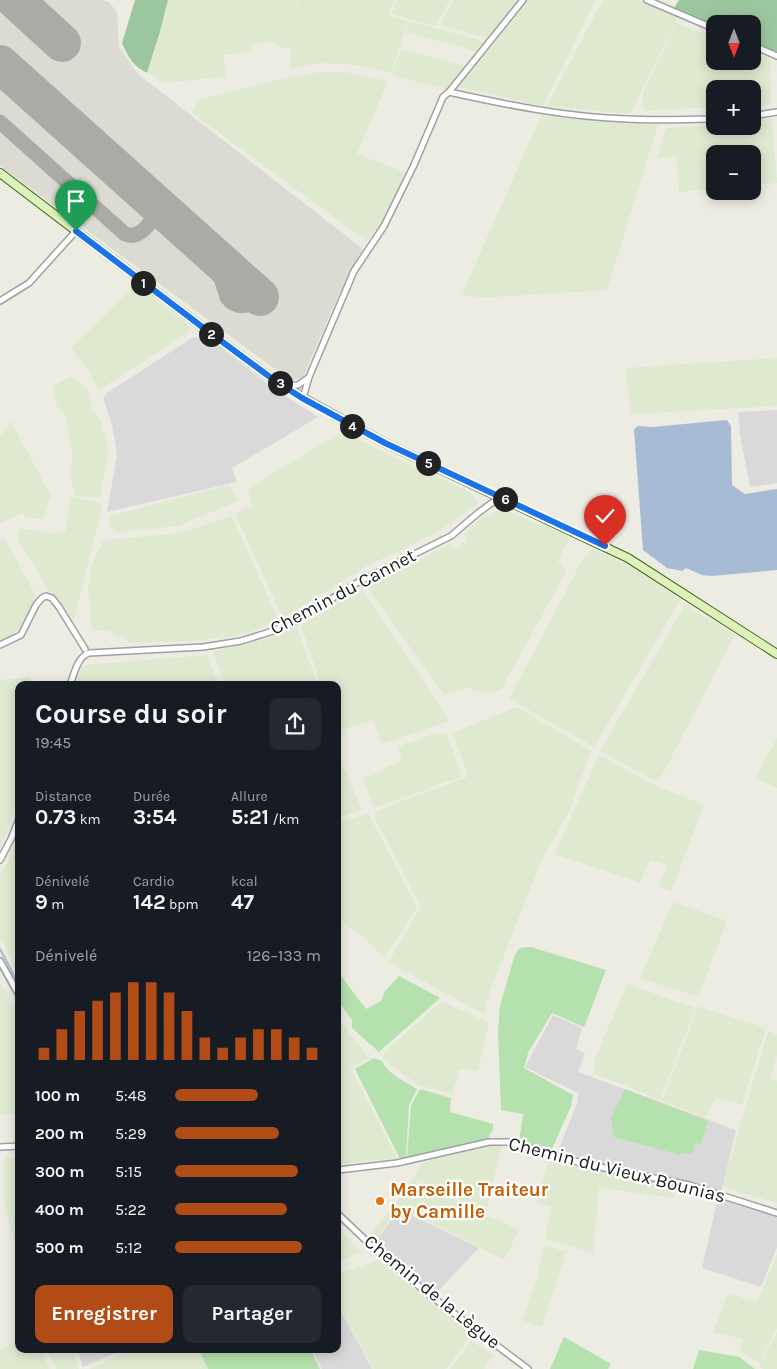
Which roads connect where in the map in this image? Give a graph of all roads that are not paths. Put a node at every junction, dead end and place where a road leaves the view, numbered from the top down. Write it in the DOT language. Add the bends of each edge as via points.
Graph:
graph roads {
  1 [pos="523,0"];
  2 [pos="647,0"];
  3 [pos="706,25"];
  4 [pos="761,49"];
  5 [pos="777,56"];
  6 [pos="449,92"];
  7 [pos="777,112"];
  8 [pos="761,115"];
  9 [pos="706,118"];
  10 [pos="0,173"];
  11 [pos="76,231"];
  12 [pos="0,301"];
  13 [pos="307,380"];
  14 [pos="284,386"];
  15 [pos="301,396"];
  16 [pos="500,497"];
  17 [pos="0,645"];
  18 [pos="85,649"];
  19 [pos="777,654"];
  20 [pos="72,681"];
  21 [pos="15,829"];
  22 [pos="0,860"];
  23 [pos="0,961"];
  24 [pos="15,988"];
  25 [pos="15,1146"];
  26 [pos="0,1147"];
  27 [pos="341,1170"];
  28 [pos="777,1213"];
  29 [pos="341,1217"];
  30 [pos="528,1369"];
  1 -- 6 [label="street"];
  2 -- 3 [label="street"];
  4 -- 5 [label="street"];
  6 -- 9 [label="street" via="507,105 585,116 628,120"];
  6 -- 13 [label="street" via="443,97 384,226 354,271"];
  7 -- 8 [label="street"];
  10 -- 11 [label="main road"];
  11 -- 12 [label="street" via="29,283"];
  11 -- 14 [label="main road"];
  13 -- 14 [label="street" via="298,385"];
  13 -- 15 [label="street"];
  14 -- 15 [label="main road"];
  15 -- 16 [label="main road" via="363,432"];
  16 -- 19 [label="main road" via="628,558"];
  16 -- 20 [label="street, Chemin du Cannet" via="451,536 360,581 273,631 241,641 203,647 88,653 80,660"];
  17 -- 18 [label="street" via="21,634 36,605 46,596 59,607"];
  21 -- 22 [label="street"];
  23 -- 24 [label="street"];
  25 -- 26 [label="street"];
  27 -- 28 [label="street, Chemin du Vieux Bounias" via="404,1162 490,1142 509,1142 585,1164 689,1185"];
  29 -- 30 [label="street, Chemin de la Lègue" via="427,1293"];
}
